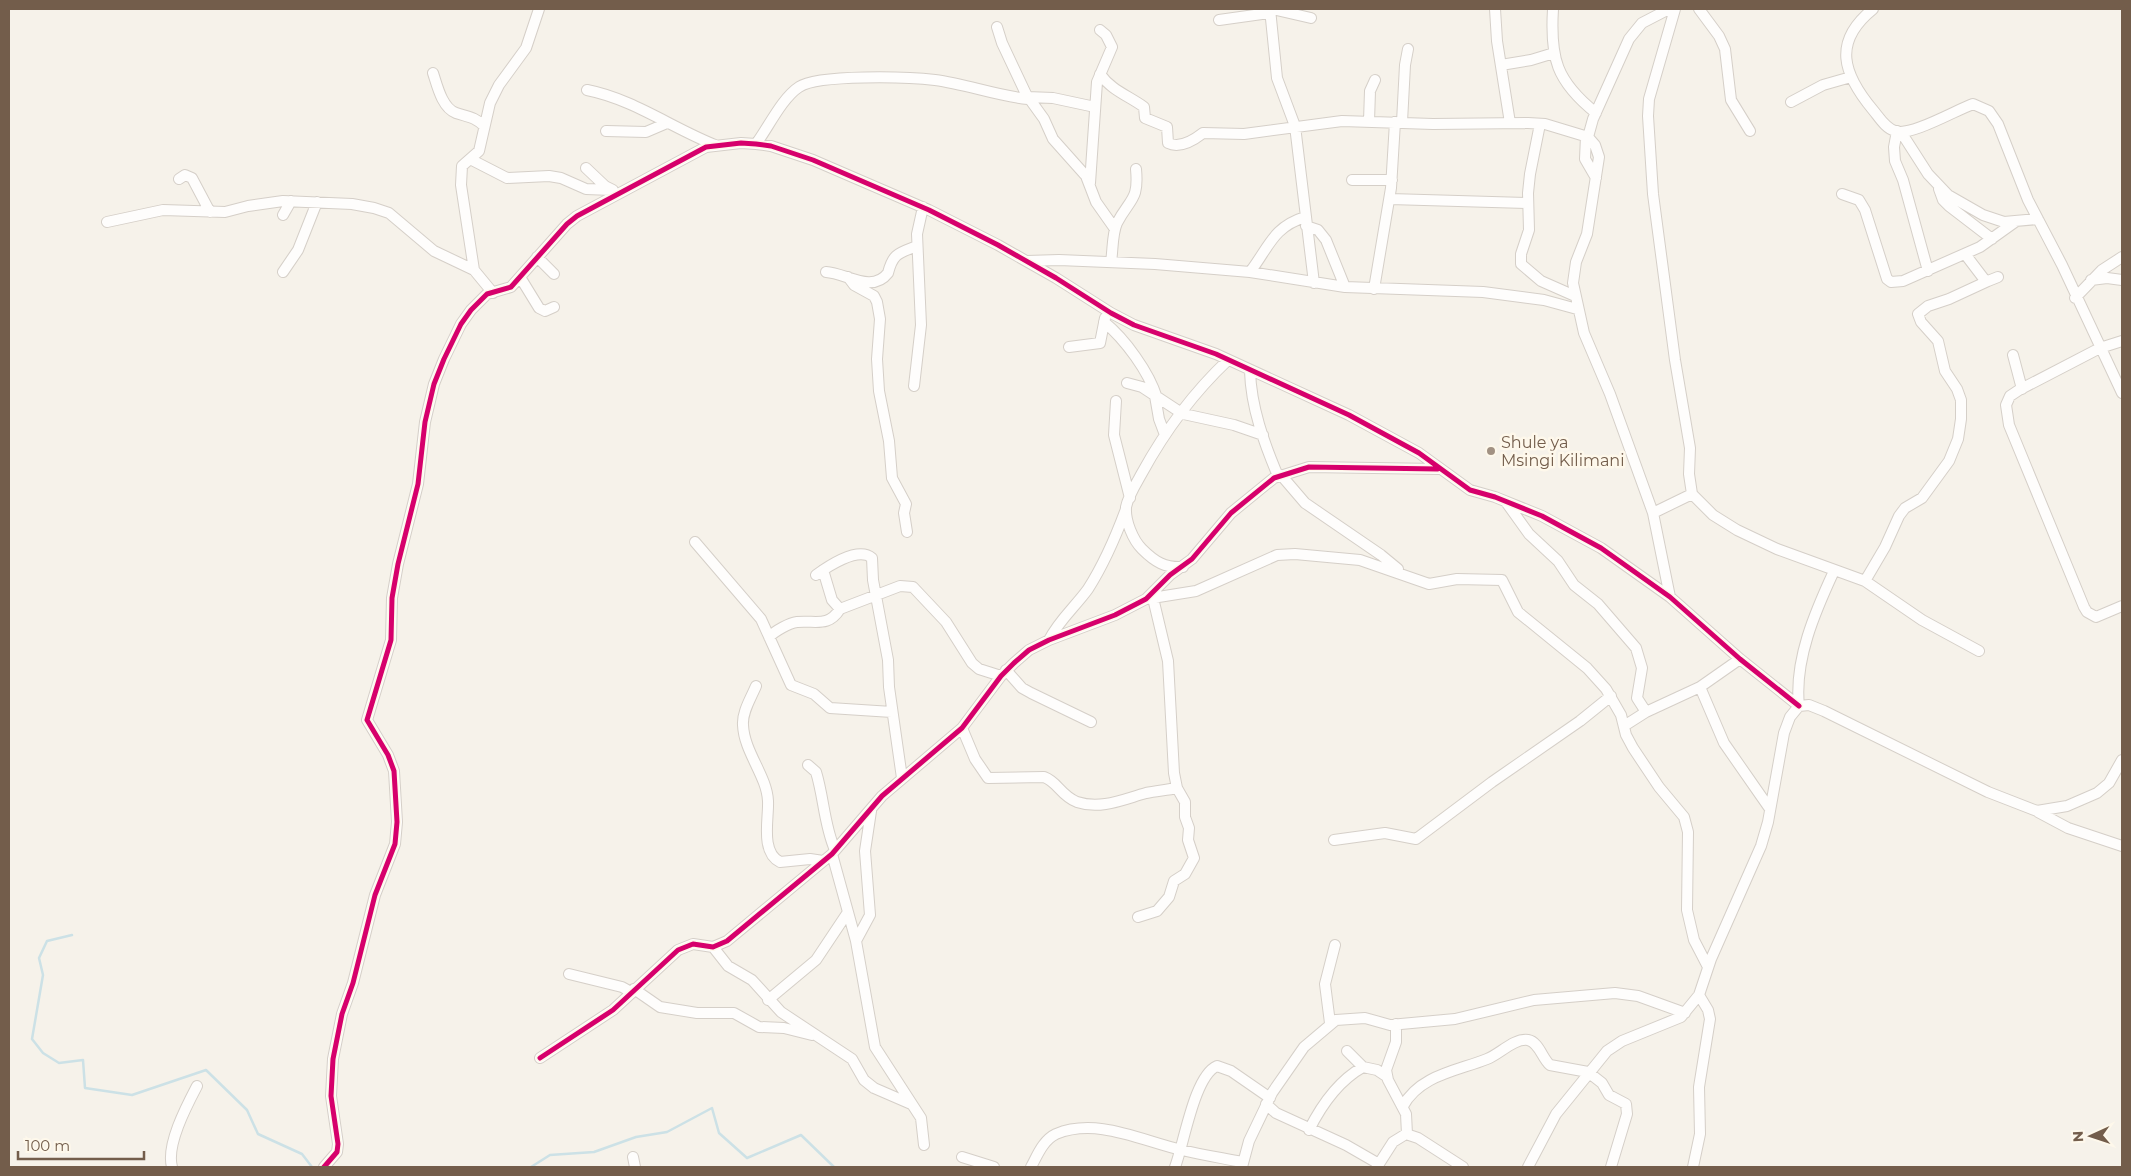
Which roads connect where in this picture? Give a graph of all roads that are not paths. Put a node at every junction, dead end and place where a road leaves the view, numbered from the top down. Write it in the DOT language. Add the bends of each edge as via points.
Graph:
graph roads {
  1 [pos="539,9"];
  2 [pos="1495,9"];
  3 [pos="1552,9"];
  4 [pos="1669,9"];
  5 [pos="1675,9"];
  6 [pos="1698,9"];
  7 [pos="1873,9"];
  8 [pos="1270,10"];
  9 [pos="1311,18"];
  10 [pos="1219,20"];
  11 [pos="997,27"];
  12 [pos="1100,30"];
  13 [pos="1408,49"];
  14 [pos="1554,53"];
  15 [pos="1501,65"];
  16 [pos="433,73"];
  17 [pos="1100,74"];
  18 [pos="1851,77"];
  19 [pos="1375,80"];
  20 [pos="587,90"];
  21 [pos="1028,98"];
  22 [pos="1791,102"];
  23 [pos="1095,107"];
  24 [pos="1596,113"];
  25 [pos="1369,121"];
  26 [pos="1399,122"];
  27 [pos="666,124"];
  28 [pos="1510,124"];
  29 [pos="1540,124"];
  30 [pos="484,126"];
  31 [pos="1295,126"];
  32 [pos="606,131"];
  33 [pos="1750,131"];
  34 [pos="1899,132"];
  35 [pos="1587,137"];
  36 [pos="756,144"];
  37 [pos="715,145"];
  38 [pos="470,159"];
  39 [pos="586,168"];
  40 [pos="1136,169"];
  41 [pos="179,179"];
  42 [pos="1352,180"];
  43 [pos="1392,180"];
  44 [pos="1090,184"];
  45 [pos="1939,186"];
  46 [pos="612,190"];
  47 [pos="624,193"];
  48 [pos="1842,194"];
  49 [pos="1390,199"];
  50 [pos="291,201"];
  51 [pos="317,202"];
  52 [pos="1528,203"];
  53 [pos="923,207"];
  54 [pos="210,212"];
  55 [pos="283,215"];
  56 [pos="2038,219"];
  57 [pos="106,222"];
  58 [pos="1305,222"];
  59 [pos="2015,222"];
  60 [pos="1115,229"];
  61 [pos="1992,239"];
  62 [pos="917,246"];
  63 [pos="1965,254"];
  64 [pos="2122,256"];
  65 [pos="537,257"];
  66 [pos="1026,261"];
  67 [pos="1111,262"];
  68 [pos="474,270"];
  69 [pos="1928,271"];
  70 [pos="283,272"];
  71 [pos="826,272"];
  72 [pos="1250,272"];
  73 [pos="554,274"];
  74 [pos="520,277"];
  75 [pos="848,277"];
  76 [pos="2091,280"];
  77 [pos="2122,280"];
  78 [pos="1314,283"];
  79 [pos="1345,287"];
  80 [pos="1374,289"];
  81 [pos="493,293"];
  82 [pos="1575,296"];
  83 [pos="2075,298"];
  84 [pos="554,307"];
  85 [pos="1577,309"];
  86 [pos="1106,310"];
  87 [pos="1104,322"];
  88 [pos="2122,341"];
  89 [pos="1069,346"];
  90 [pos="2100,348"];
  91 [pos="2013,355"];
  92 [pos="1228,360"];
  93 [pos="1250,371"];
  94 [pos="1127,383"];
  95 [pos="914,386"];
  96 [pos="2022,389"];
  97 [pos="2122,393"];
  98 [pos="1156,397"];
  99 [pos="1116,401"];
  100 [pos="1180,412"];
  101 [pos="1165,435"];
  102 [pos="1263,435"];
  103 [pos="1438,469"];
  104 [pos="1279,476"];
  105 [pos="1692,494"];
  106 [pos="1505,501"];
  107 [pos="1128,503"];
  108 [pos="1653,512"];
  109 [pos="907,532"];
  110 [pos="695,542"];
  111 [pos="1184,567"];
  112 [pos="1834,571"];
  113 [pos="1410,579"];
  114 [pos="1865,581"];
  115 [pos="876,595"];
  116 [pos="1670,596"];
  117 [pos="1149,599"];
  118 [pos="2122,606"];
  119 [pos="840,609"];
  120 [pos="769,637"];
  121 [pos="1049,640"];
  122 [pos="1979,651"];
  123 [pos="1740,658"];
  124 [pos="1003,673"];
  125 [pos="756,686"];
  126 [pos="1700,687"];
  127 [pos="1611,696"];
  128 [pos="1799,706"];
  129 [pos="892,712"];
  130 [pos="1646,712"];
  131 [pos="1091,722"];
  132 [pos="1624,726"];
  133 [pos="962,728"];
  134 [pos="2122,760"];
  135 [pos="808,766"];
  136 [pos="902,778"];
  137 [pos="1177,788"];
  138 [pos="872,808"];
  139 [pos="1770,809"];
  140 [pos="2037,811"];
  141 [pos="1334,840"];
  142 [pos="2122,846"];
  143 [pos="833,852"];
  144 [pos="823,861"];
  145 [pos="848,912"];
  146 [pos="1138,917"];
  147 [pos="856,940"];
  148 [pos="1335,945"];
  149 [pos="713,947"];
  150 [pos="1708,967"];
  151 [pos="569,974"];
  152 [pos="633,990"];
  153 [pos="1699,995"];
  154 [pos="768,1000"];
  155 [pos="1685,1013"];
  156 [pos="1330,1023"];
  157 [pos="1396,1024"];
  158 [pos="818,1036"];
  159 [pos="1347,1050"];
  160 [pos="540,1058"];
  161 [pos="1363,1067"];
  162 [pos="1588,1072"];
  163 [pos="1386,1076"];
  164 [pos="197,1086"];
  165 [pos="1268,1101"];
  166 [pos="910,1104"];
  167 [pos="1403,1106"];
  168 [pos="1309,1130"];
  169 [pos="1407,1134"];
  170 [pos="924,1144"];
  171 [pos="1182,1150"];
  172 [pos="962,1157"];
  173 [pos="1242,1165"];
  174 [pos="1378,1165"];
  175 [pos="1460,1166"];
  176 [pos="172,1167"];
  177 [pos="324,1167"];
  178 [pos="994,1167"];
  179 [pos="1031,1167"];
  180 [pos="1175,1167"];
  181 [pos="1528,1167"];
  182 [pos="1611,1167"];
  183 [pos="1693,1167"];
  1 -- 30 [label="street" via="526,48 490,103"];
  2 -- 15 [label="street"];
  3 -- 14 [label="street"];
  4 -- 24 [label="street" via="1635,30"];
  5 -- 105 [label="street" via="1648,99 1648,116 1653,194 1674,360 1690,448"];
  6 -- 33 [label="street" via="1725,49 1731,100"];
  7 -- 18 [label="street" via="1850,33 1847,42 1846,62"];
  8 -- 9 [label="street"];
  8 -- 10 [label="street"];
  8 -- 31 [label="street" via="1276,78"];
  11 -- 21 [label="street"];
  12 -- 17 [label="street" via="1112,47"];
  13 -- 26 [label="street"];
  14 -- 15 [label="street"];
  14 -- 24 [label="street" via="1554,61 1566,82"];
  15 -- 28 [label="street"];
  16 -- 30 [label="street" via="442,98 451,110 473,116"];
  17 -- 23 [label="street"];
  17 -- 31 [label="street" via="1109,86 1144,108 1145,118 1167,127 1170,145 1194,141 1203,133 1244,134"];
  18 -- 22 [label="street" via="1823,85"];
  18 -- 34 [label="street" via="1858,92 1884,124"];
  19 -- 25 [label="street" via="1370,92"];
  20 -- 27 [label="street" via="625,101"];
  21 -- 23 [label="street" via="1053,98"];
  21 -- 36 [label="street" via="934,80 857,78 807,82 786,99"];
  21 -- 44 [label="street" via="1044,119 1053,139"];
  23 -- 44 [label="street"];
  24 -- 35 [label="street"];
  25 -- 26 [label="street"];
  25 -- 31 [label="street" via="1342,120"];
  26 -- 28 [label="street"];
  26 -- 43 [label="street"];
  27 -- 32 [label="street" via="646,132"];
  27 -- 37 [label="street"];
  28 -- 29 [label="street"];
  29 -- 35 [label="street"];
  29 -- 52 [label="street"];
  30 -- 38 [label="street" via="479,151"];
  31 -- 58 [label="street"];
  34 -- 45 [label="street"];
  34 -- 56 [label="street" via="1930,123 1973,104 1985,108 1998,124"];
  34 -- 69 [label="street" via="1894,147 1895,161"];
  35 -- 82 [label="street" via="1598,151 1596,178 1587,234 1576,262"];
  36 -- 37 [label="street"];
  36 -- 53 [label="street" via="813,160"];
  37 -- 47 [label="street"];
  38 -- 46 [label="street" via="507,178 549,176 586,189"];
  38 -- 68 [label="street" via="462,166 460,185"];
  39 -- 46 [label="street"];
  40 -- 60 [label="street" via="1134,199"];
  41 -- 54 [label="street" via="185,175 192,178"];
  42 -- 43 [label="street"];
  43 -- 49 [label="street"];
  44 -- 60 [label="street" via="1096,202"];
  45 -- 59 [label="street" via="1948,195 1983,215"];
  45 -- 61 [label="street" via="1940,194 1949,206"];
  46 -- 47 [label="street"];
  47 -- 65 [label="street" via="577,216"];
  48 -- 69 [label="street" via="1859,200 1865,210 1887,279 1903,281"];
  49 -- 52 [label="street"];
  49 -- 80 [label="street"];
  50 -- 51 [label="street"];
  50 -- 54 [label="street"];
  50 -- 55 [label="street"];
  51 -- 68 [label="street" via="352,204 389,213 434,251"];
  51 -- 70 [label="street" via="298,250"];
  52 -- 82 [label="street" via="1528,230 1521,264 1541,281"];
  53 -- 62 [label="street"];
  53 -- 66 [label="street"];
  54 -- 57 [label="street" via="163,210"];
  56 -- 59 [label="street"];
  56 -- 83 [label="street"];
  58 -- 72 [label="street" via="1284,226 1275,234"];
  58 -- 78 [label="street"];
  58 -- 79 [label="street" via="1326,240"];
  59 -- 61 [label="street"];
  60 -- 67 [label="street"];
  61 -- 63 [label="street"];
  62 -- 75 [label="street" via="895,256 888,273 881,280 865,282"];
  62 -- 95 [label="street" via="921,325"];
  63 -- 69 [label="street"];
  63 -- 114 [label="street" via="1983,278 1993,279 1949,300 1928,306 1918,314 1938,341 1945,371 1961,400 1958,439 1949,461 1922,498 1905,508 1899,516 1884,551"];
  64 -- 76 [label="street"];
  65 -- 73 [label="street"];
  65 -- 74 [label="street"];
  66 -- 67 [label="street"];
  66 -- 86 [label="street"];
  67 -- 72 [label="street"];
  68 -- 81 [label="street"];
  71 -- 75 [label="street"];
  72 -- 78 [label="street"];
  74 -- 81 [label="street" via="505,291"];
  74 -- 84 [label="street" via="539,308 545,311"];
  75 -- 109 [label="street" via="854,285 874,296 877,302 880,319 879,391 888,434 892,478 906,504"];
  76 -- 77 [label="street"];
  76 -- 83 [label="street"];
  78 -- 79 [label="street"];
  79 -- 80 [label="street"];
  80 -- 85 [label="street" via="1482,292 1544,300"];
  81 -- 177 [label="street" via="481,299 461,324 431,397 418,484 394,582 390,640 367,720 394,771 395,844 375,895 338,1030 331,1096 338,1144 337,1152"];
  82 -- 85 [label="street"];
  83 -- 90 [label="street"];
  85 -- 108 [label="street"];
  86 -- 87 [label="street"];
  86 -- 92 [label="street" via="1134,325"];
  87 -- 89 [label="street" via="1100,343"];
  87 -- 98 [label="street" via="1144,369"];
  88 -- 90 [label="street"];
  90 -- 96 [label="street"];
  90 -- 97 [label="street"];
  91 -- 96 [label="street"];
  92 -- 93 [label="street"];
  92 -- 100 [label="street"];
  93 -- 102 [label="street" via="1252,399"];
  93 -- 103 [label="street" via="1390,435"];
  94 -- 98 [label="street" via="1142,387"];
  96 -- 118 [label="street" via="2010,396 2006,405 2010,424 2081,600 2087,612 2096,617"];
  98 -- 100 [label="street"];
  98 -- 101 [label="street"];
  99 -- 107 [label="street" via="1114,434"];
  100 -- 101 [label="street"];
  100 -- 102 [label="street"];
  101 -- 107 [label="street"];
  102 -- 104 [label="street"];
  103 -- 104 [label="street" via="1309,467"];
  103 -- 106 [label="street" via="1470,490"];
  104 -- 111 [label="street" via="1256,490 1231,513"];
  104 -- 113 [label="street" via="1305,503"];
  105 -- 108 [label="street"];
  105 -- 112 [label="street" via="1713,515 1737,530"];
  106 -- 116 [label="street" via="1542,516 1602,548"];
  106 -- 130 [label="street" via="1530,534 1558,560 1574,585 1598,604 1632,642 1642,668 1637,698"];
  107 -- 111 [label="street" via="1132,534 1137,544 1158,564"];
  107 -- 121 [label="street" via="1096,575 1077,603 1061,619"];
  108 -- 116 [label="street"];
  110 -- 120 [label="street" via="753,609"];
  111 -- 117 [label="street" via="1170,576"];
  112 -- 114 [label="street"];
  112 -- 128 [label="street" via="1800,664"];
  113 -- 117 [label="street" via="1360,560 1277,555 1196,591"];
  113 -- 127 [label="street" via="1432,584 1455,579 1502,580 1518,612 1591,672"];
  114 -- 122 [label="street" via="1922,620"];
  115 -- 119 [label="street"];
  115 -- 119 [label="street" via="874,563 868,555 847,558 819,573"];
  115 -- 124 [label="street" via="900,586 914,587 946,622 972,663 979,668"];
  115 -- 129 [label="street" via="888,660"];
  116 -- 123 [label="street"];
  117 -- 121 [label="street"];
  117 -- 137 [label="street" via="1168,661"];
  119 -- 120 [label="street" via="836,616 822,623 796,622"];
  120 -- 129 [label="street" via="791,685 814,694 830,708"];
  121 -- 124 [label="street" via="1029,650"];
  123 -- 126 [label="street"];
  123 -- 128 [label="street"];
  124 -- 131 [label="street" via="1031,693"];
  124 -- 133 [label="street"];
  125 -- 144 [label="street" via="743,718 743,727 766,787 771,852 780,862"];
  126 -- 130 [label="street"];
  126 -- 139 [label="street" via="1724,743"];
  127 -- 132 [label="street"];
  127 -- 141 [label="street" via="1580,722 1416,839 1386,833"];
  128 -- 139 [label="street" via="1790,717 1784,733"];
  128 -- 140 [label="street" via="1824,711 1988,792"];
  129 -- 136 [label="street"];
  130 -- 132 [label="street"];
  132 -- 150 [label="street" via="1636,754 1687,822 1687,910 1694,940"];
  133 -- 136 [label="street"];
  133 -- 137 [label="street" via="988,778 1044,777 1066,797 1095,805"];
  134 -- 140 [label="street" via="2109,783 2097,793 2067,806"];
  135 -- 143 [label="street" via="816,772"];
  136 -- 138 [label="street"];
  137 -- 146 [label="street" via="1185,802 1193,862 1185,874 1174,881 1169,897 1157,911"];
  138 -- 143 [label="street"];
  138 -- 147 [label="street" via="865,850 870,915"];
  139 -- 150 [label="street" via="1752,870"];
  140 -- 142 [label="street" via="2068,828"];
  143 -- 144 [label="street"];
  143 -- 145 [label="street"];
  144 -- 149 [label="street" via="727,941"];
  145 -- 147 [label="street"];
  145 -- 154 [label="street" via="816,960"];
  147 -- 166 [label="street" via="875,1047 896,1076"];
  148 -- 156 [label="street" via="1325,984"];
  149 -- 152 [label="street" via="693,944 683,947"];
  149 -- 154 [label="street" via="728,966 752,980"];
  150 -- 153 [label="street"];
  151 -- 152 [label="street"];
  152 -- 158 [label="street" via="660,1007 696,1013 734,1013 759,1027 784,1028"];
  152 -- 160 [label="street" via="594,1024"];
  153 -- 155 [label="street"];
  153 -- 183 [label="street" via="1710,1019 1699,1087 1700,1134"];
  154 -- 158 [label="street"];
  155 -- 157 [label="street" via="1638,996 1606,993 1534,1000 1461,1018"];
  155 -- 162 [label="street" via="1614,1046"];
  156 -- 157 [label="street" via="1344,1018 1362,1018"];
  156 -- 165 [label="street" via="1304,1047"];
  157 -- 163 [label="street" via="1396,1042 1386,1065"];
  158 -- 166 [label="street" via="852,1059 864,1080 874,1088"];
  159 -- 161 [label="street"];
  161 -- 163 [label="street"];
  161 -- 168 [label="street" via="1332,1093"];
  162 -- 167 [label="street" via="1550,1065 1533,1041 1522,1040 1488,1059 1437,1077 1413,1090"];
  162 -- 181 [label="street" via="1556,1114"];
  162 -- 182 [label="street" via="1602,1083 1609,1095 1627,1106"];
  163 -- 167 [label="street"];
  164 -- 176 [label="street" via="186,1106 172,1148"];
  165 -- 168 [label="street" via="1276,1113"];
  165 -- 171 [label="street" via="1231,1071 1217,1066 1212,1068 1200,1085"];
  165 -- 173 [label="street" via="1249,1140"];
  166 -- 170 [label="street" via="921,1118"];
  167 -- 169 [label="street"];
  168 -- 174 [label="street" via="1346,1145"];
  169 -- 174 [label="street" via="1396,1139"];
  169 -- 175 [label="street"];
  171 -- 173 [label="street"];
  171 -- 179 [label="street" via="1106,1129 1070,1131 1048,1139"];
  171 -- 180 [label="street"];
  172 -- 178 [label="street"];
}
